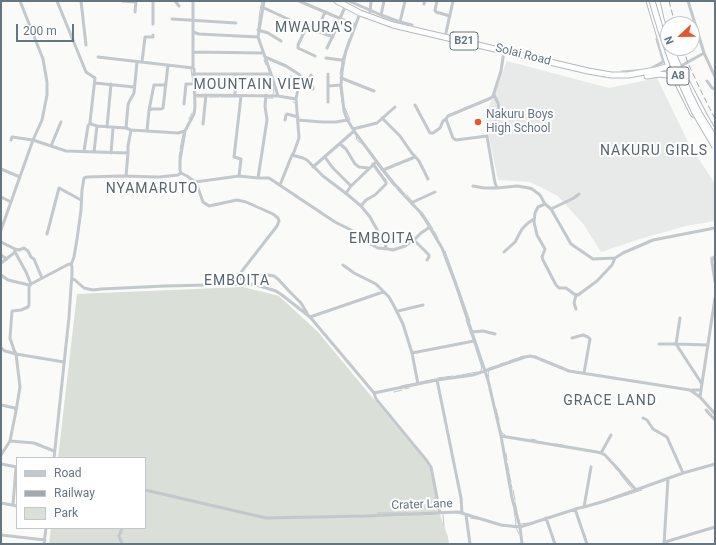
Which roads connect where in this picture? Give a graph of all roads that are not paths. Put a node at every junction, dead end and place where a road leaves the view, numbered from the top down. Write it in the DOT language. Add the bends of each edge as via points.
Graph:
graph roads {
  1 [pos="20,1"];
  2 [pos="57,1"];
  3 [pos="81,1"];
  4 [pos="122,1"];
  5 [pos="136,1"];
  6 [pos="153,1"];
  7 [pos="175,1"];
  8 [pos="193,1"];
  9 [pos="264,1"];
  10 [pos="301,1"];
  11 [pos="339,1"];
  12 [pos="371,1"];
  13 [pos="384,1"];
  14 [pos="405,1"];
  15 [pos="436,1"];
  16 [pos="454,1"];
  17 [pos="649,1"];
  18 [pos="652,1"];
  19 [pos="658,1"];
  20 [pos="688,1"];
  21 [pos="347,2"];
  22 [pos="179,6"];
  23 [pos="262,7"];
  24 [pos="135,12"];
  25 [pos="325,12"];
  26 [pos="360,13"];
  27 [pos="370,13"];
  28 [pos="381,15"];
  29 [pos="450,16"];
  30 [pos="660,16"];
  31 [pos="663,16"];
  32 [pos="172,19"];
  33 [pos="340,19"];
  34 [pos="193,20"];
  35 [pos="290,20"];
  36 [pos="236,22"];
  37 [pos="400,22"];
  38 [pos="153,24"];
  39 [pos="355,25"];
  40 [pos="411,29"];
  41 [pos="258,30"];
  42 [pos="317,31"];
  43 [pos="193,32"];
  44 [pos="154,35"];
  45 [pos="258,37"];
  46 [pos="333,37"];
  47 [pos="445,37"];
  48 [pos="657,40"];
  49 [pos="281,41"];
  50 [pos="86,45"];
  51 [pos="327,48"];
  52 [pos="504,50"];
  53 [pos="193,52"];
  54 [pos="263,53"];
  55 [pos="704,53"];
  56 [pos="315,56"];
  57 [pos="675,56"];
  58 [pos="676,56"];
  59 [pos="98,57"];
  60 [pos="265,57"];
  61 [pos="326,58"];
  62 [pos="340,60"];
  63 [pos="137,62"];
  64 [pos="142,62"];
  65 [pos="168,65"];
  66 [pos="667,65"];
  67 [pos="681,67"];
  68 [pos="193,68"];
  69 [pos="593,72"];
  70 [pos="622,72"];
  71 [pos="193,74"];
  72 [pos="236,74"];
  73 [pos="271,74"];
  74 [pos="328,74"];
  75 [pos="311,75"];
  76 [pos="667,75"];
  77 [pos="715,75"];
  78 [pos="291,77"];
  79 [pos="341,78"];
  80 [pos="675,78"];
  81 [pos="300,79"];
  82 [pos="707,81"];
  83 [pos="309,82"];
  84 [pos="95,83"];
  85 [pos="112,84"];
  86 [pos="194,84"];
  87 [pos="166,85"];
  88 [pos="328,86"];
  89 [pos="341,86"];
  90 [pos="134,87"];
  91 [pos="313,89"];
  92 [pos="715,89"];
  93 [pos="374,91"];
  94 [pos="195,95"];
  95 [pos="206,95"];
  96 [pos="266,95"];
  97 [pos="494,95"];
  98 [pos="235,96"];
  99 [pos="241,96"];
  100 [pos="278,96"];
  101 [pos="296,99"];
  102 [pos="328,102"];
  103 [pos="184,104"];
  104 [pos="414,105"];
  105 [pos="395,108"];
  106 [pos="149,110"];
  107 [pos="508,114"];
  108 [pos="500,117"];
  109 [pos="298,118"];
  110 [pos="382,118"];
  111 [pos="446,119"];
  112 [pos="495,119"];
  113 [pos="285,120"];
  114 [pos="347,120"];
  115 [pos="61,122"];
  116 [pos="90,123"];
  117 [pos="203,124"];
  118 [pos="97,126"];
  119 [pos="107,127"];
  120 [pos="113,128"];
  121 [pos="126,128"];
  122 [pos="131,130"];
  123 [pos="354,130"];
  124 [pos="147,131"];
  125 [pos="185,131"];
  126 [pos="715,134"];
  127 [pos="715,139"];
  128 [pos="11,140"];
  129 [pos="33,140"];
  130 [pos="340,144"];
  131 [pos="51,146"];
  132 [pos="715,147"];
  133 [pos="84,151"];
  134 [pos="715,151"];
  135 [pos="94,152"];
  136 [pos="111,152"];
  137 [pos="128,153"];
  138 [pos="292,155"];
  139 [pos="325,157"];
  140 [pos="416,157"];
  141 [pos="375,162"];
  142 [pos="313,166"];
  143 [pos="368,168"];
  144 [pos="1,169"];
  145 [pos="383,170"];
  146 [pos="181,173"];
  147 [pos="126,176"];
  148 [pos="239,176"];
  149 [pos="20,177"];
  150 [pos="258,178"];
  151 [pos="428,179"];
  152 [pos="195,182"];
  153 [pos="280,185"];
  154 [pos="351,186"];
  155 [pos="473,186"];
  156 [pos="497,188"];
  157 [pos="435,192"];
  158 [pos="346,193"];
  159 [pos="579,194"];
  160 [pos="1,198"];
  161 [pos="81,200"];
  162 [pos="11,202"];
  163 [pos="412,204"];
  164 [pos="545,204"];
  165 [pos="361,206"];
  166 [pos="551,209"];
  167 [pos="1,215"];
  168 [pos="5,217"];
  169 [pos="534,219"];
  170 [pos="430,227"];
  171 [pos="715,228"];
  172 [pos="1,230"];
  173 [pos="47,234"];
  174 [pos="414,240"];
  175 [pos="1,242"];
  176 [pos="386,248"];
  177 [pos="15,251"];
  178 [pos="504,252"];
  179 [pos="1,255"];
  180 [pos="715,256"];
  181 [pos="615,258"];
  182 [pos="7,259"];
  183 [pos="427,260"];
  184 [pos="1,263"];
  185 [pos="344,265"];
  186 [pos="71,266"];
  187 [pos="1,275"];
  188 [pos="240,276"];
  189 [pos="42,278"];
  190 [pos="72,279"];
  191 [pos="715,282"];
  192 [pos="31,284"];
  193 [pos="238,284"];
  194 [pos="383,292"];
  195 [pos="576,295"];
  196 [pos="715,298"];
  197 [pos="423,305"];
  198 [pos="576,309"];
  199 [pos="398,311"];
  200 [pos="309,316"];
  201 [pos="680,318"];
  202 [pos="714,318"];
  203 [pos="471,332"];
  204 [pos="495,334"];
  205 [pos="572,338"];
  206 [pos="474,341"];
  207 [pos="659,344"];
  208 [pos="676,344"];
  209 [pos="708,346"];
  210 [pos="1,348"];
  211 [pos="412,353"];
  212 [pos="16,354"];
  213 [pos="64,362"];
  214 [pos="485,370"];
  215 [pos="584,373"];
  216 [pos="437,380"];
  217 [pos="418,384"];
  218 [pos="702,384"];
  219 [pos="690,390"];
  220 [pos="701,390"];
  221 [pos="374,393"];
  222 [pos="700,397"];
  223 [pos="1,405"];
  224 [pos="706,410"];
  225 [pos="16,411"];
  226 [pos="715,414"];
  227 [pos="643,418"];
  228 [pos="715,420"];
  229 [pos="611,435"];
  230 [pos="501,436"];
  231 [pos="10,441"];
  232 [pos="54,451"];
  233 [pos="601,453"];
  234 [pos="1,455"];
  235 [pos="54,457"];
  236 [pos="1,464"];
  237 [pos="715,464"];
  238 [pos="16,467"];
  239 [pos="591,468"];
  240 [pos="683,473"];
  241 [pos="668,479"];
  242 [pos="16,486"];
  243 [pos="146,490"];
  244 [pos="636,490"];
  245 [pos="1,503"];
  246 [pos="15,506"];
  247 [pos="584,507"];
  248 [pos="575,509"];
  249 [pos="440,513"];
  250 [pos="464,514"];
  251 [pos="546,518"];
  252 [pos="520,526"];
  253 [pos="715,527"];
  254 [pos="46,529"];
  255 [pos="122,529"];
  256 [pos="1,534"];
  257 [pos="44,542"];
  258 [pos="664,543"];
  259 [pos="122,544"];
  260 [pos="470,544"];
  261 [pos="522,544"];
  262 [pos="555,544"];
  263 [pos="587,544"];
  1 -- 129 [label="street" via="42,59 47,82 44,114"];
  2 -- 84 [label="street" via="86,72 95,77"];
  3 -- 50 [label="street"];
  4 -- 5 [label="street"];
  5 -- 24 [label="street"];
  6 -- 38 [label="street"];
  7 -- 22 [label="street"];
  8 -- 34 [label="street"];
  9 -- 23 [label="street"];
  10 -- 25 [label="street"];
  11 -- 21 [label="highway, Solai Road / B21"];
  12 -- 27 [label="street"];
  13 -- 28 [label="street"];
  14 -- 37 [label="street"];
  15 -- 29 [label="street" via="436,12"];
  16 -- 29 [label="street"];
  17 -- 66 [label="highway"];
  18 -- 132 [label="highway, A8, bridge" via="673,65 694,112"];
  19 -- 30 [label="highway"];
  19 -- 31 [label="highway"];
  20 -- 55 [label="street"];
  21 -- 26 [label="highway, Solai Road / B21"];
  21 -- 27 [label="street"];
  21 -- 33 [label="street"];
  23 -- 35 [label="street"];
  23 -- 41 [label="street"];
  25 -- 33 [label="street"];
  25 -- 42 [label="street"];
  26 -- 27 [label="highway, Solai Road / B21"];
  26 -- 39 [label="street"];
  27 -- 28 [label="street"];
  27 -- 40 [label="highway, Solai Road / B21" via="393,25"];
  28 -- 37 [label="street"];
  29 -- 47 [label="street"];
  32 -- 34 [label="street"];
  33 -- 39 [label="street"];
  33 -- 46 [label="street"];
  34 -- 36 [label="street"];
  34 -- 43 [label="street"];
  37 -- 40 [label="street" via="412,25"];
  39 -- 79 [label="street" via="343,60"];
  40 -- 47 [label="highway, Solai Road / B21"];
  41 -- 45 [label="street"];
  41 -- 49 [label="street"];
  42 -- 46 [label="street"];
  42 -- 56 [label="street" via="306,28 298,47"];
  43 -- 45 [label="street"];
  43 -- 53 [label="street"];
  44 -- 64 [label="street" via="145,37"];
  45 -- 54 [label="street"];
  46 -- 51 [label="street"];
  47 -- 52 [label="highway, Solai Road / B21"];
  48 -- 70 [label="street" via="662,62 648,70"];
  52 -- 69 [label="highway, Solai Road / B21"];
  52 -- 97 [label="street"];
  53 -- 54 [label="street"];
  53 -- 68 [label="street"];
  54 -- 60 [label="street"];
  55 -- 67 [label="street"];
  55 -- 77 [label="street"];
  57 -- 127 [label="highway, A8, bridge" via="689,93"];
  58 -- 67 [label="highway"];
  59 -- 63 [label="street"];
  60 -- 73 [label="street"];
  60 -- 81 [label="street" via="299,73"];
  61 -- 62 [label="street"];
  63 -- 64 [label="street"];
  63 -- 90 [label="street"];
  64 -- 65 [label="street"];
  65 -- 68 [label="street"];
  65 -- 87 [label="street"];
  66 -- 67 [label="highway" via="674,62"];
  66 -- 69 [label="highway, Solai Road / B21" via="656,70 628,75"];
  66 -- 76 [label="highway"];
  67 -- 80 [label="highway" via="679,76"];
  67 -- 126 [label="highway"];
  68 -- 71 [label="street"];
  69 -- 76 [label="highway, B21" via="627,78"];
  71 -- 72 [label="street"];
  71 -- 86 [label="street"];
  72 -- 73 [label="street"];
  72 -- 98 [label="street"];
  73 -- 100 [label="street"];
  74 -- 88 [label="street"];
  75 -- 83 [label="street"];
  76 -- 80 [label="highway"];
  78 -- 81 [label="street"];
  79 -- 89 [label="street"];
  79 -- 93 [label="street"];
  80 -- 134 [label="highway"];
  81 -- 83 [label="street"];
  81 -- 101 [label="street"];
  82 -- 92 [label="street"];
  83 -- 91 [label="street"];
  84 -- 85 [label="street"];
  84 -- 116 [label="street"];
  85 -- 90 [label="street"];
  85 -- 119 [label="street"];
  86 -- 94 [label="street"];
  86 -- 103 [label="street" via="186,84"];
  87 -- 106 [label="street" via="154,85"];
  87 -- 106 [label="street" via="163,108"];
  88 -- 89 [label="street"];
  88 -- 102 [label="street"];
  89 -- 114 [label="street"];
  90 -- 121 [label="street" via="129,102"];
  94 -- 95 [label="street"];
  94 -- 125 [label="street" via="195,111"];
  95 -- 98 [label="street"];
  95 -- 117 [label="street"];
  96 -- 99 [label="street"];
  96 -- 100 [label="street"];
  96 -- 150 [label="street" via="267,120"];
  97 -- 108 [label="street"];
  97 -- 111 [label="street"];
  98 -- 99 [label="street"];
  99 -- 148 [label="street" via="234,157 241,160"];
  100 -- 101 [label="street"];
  101 -- 109 [label="street"];
  104 -- 111 [label="street" via="430,133 440,128"];
  105 -- 110 [label="street"];
  106 -- 124 [label="street"];
  107 -- 108 [label="street"];
  108 -- 112 [label="street"];
  109 -- 113 [label="street" via="287,114"];
  109 -- 114 [label="street" via="322,122"];
  109 -- 138 [label="street" via="299,138"];
  110 -- 123 [label="street" via="378,122"];
  110 -- 140 [label="street"];
  111 -- 156 [label="street" via="456,140 487,136"];
  114 -- 123 [label="street"];
  115 -- 131 [label="street"];
  116 -- 118 [label="street"];
  116 -- 133 [label="street"];
  118 -- 119 [label="street"];
  118 -- 135 [label="street"];
  119 -- 120 [label="street"];
  120 -- 121 [label="street"];
  120 -- 136 [label="street"];
  121 -- 122 [label="street"];
  122 -- 124 [label="street"];
  122 -- 137 [label="street"];
  123 -- 130 [label="street"];
  123 -- 141 [label="street"];
  124 -- 125 [label="street"];
  125 -- 146 [label="street" via="180,160"];
  128 -- 129 [label="street"];
  129 -- 131 [label="street"];
  129 -- 149 [label="street"];
  130 -- 139 [label="street"];
  130 -- 143 [label="street" via="355,164"];
  131 -- 133 [label="street" via="66,151"];
  133 -- 135 [label="street"];
  135 -- 136 [label="street"];
  136 -- 137 [label="street"];
  137 -- 147 [label="street"];
  138 -- 142 [label="street" via="307,160"];
  138 -- 153 [label="street"];
  139 -- 142 [label="street"];
  139 -- 154 [label="street"];
  140 -- 145 [label="street"];
  140 -- 151 [label="street"];
  141 -- 143 [label="street"];
  141 -- 145 [label="street"];
  141 -- 165 [label="street" via="386,184"];
  142 -- 158 [label="street"];
  143 -- 154 [label="street"];
  144 -- 149 [label="street"];
  145 -- 163 [label="street"];
  146 -- 147 [label="street" via="159,177"];
  146 -- 152 [label="street"];
  147 -- 161 [label="street" via="84,178"];
  148 -- 150 [label="street"];
  148 -- 152 [label="street"];
  149 -- 162 [label="street"];
  150 -- 153 [label="street" via="269,178"];
  152 -- 188 [label="street" via="203,202 209,206 237,200 256,206 278,218 277,226"];
  153 -- 176 [label="street" via="364,240 378,248"];
  154 -- 158 [label="street"];
  155 -- 156 [label="street"];
  156 -- 164 [label="street" via="529,188 540,195"];
  157 -- 163 [label="street"];
  158 -- 165 [label="street"];
  159 -- 166 [label="street"];
  160 -- 162 [label="street"];
  161 -- 173 [label="street" via="59,188"];
  161 -- 186 [label="street"];
  162 -- 168 [label="street"];
  163 -- 170 [label="street"];
  164 -- 166 [label="street"];
  164 -- 169 [label="street" via="538,207"];
  165 -- 176 [label="street" via="370,217"];
  166 -- 181 [label="street" via="572,246 593,260"];
  167 -- 168 [label="street"];
  168 -- 172 [label="street"];
  169 -- 178 [label="street" via="522,229 515,242"];
  169 -- 195 [label="street" via="537,235 545,249 543,260 556,285"];
  170 -- 174 [label="street"];
  170 -- 203 [label="street" via="442,248"];
  171 -- 181 [label="street" via="653,240"];
  174 -- 176 [label="street" via="393,250"];
  174 -- 183 [label="street" via="429,255"];
  175 -- 177 [label="street"];
  177 -- 182 [label="street"];
  177 -- 189 [label="street" via="24,248 28,251"];
  177 -- 192 [label="street"];
  179 -- 182 [label="street"];
  180 -- 191 [label="street" via="712,263"];
  181 -- 195 [label="street" via="597,281"];
  182 -- 184 [label="street"];
  185 -- 194 [label="street" via="376,284"];
  186 -- 189 [label="street" via="69,264"];
  186 -- 190 [label="street"];
  187 -- 192 [label="street" via="8,280"];
  188 -- 193 [label="street"];
  188 -- 200 [label="street" via="274,276 301,303"];
  189 -- 192 [label="street"];
  190 -- 193 [label="street" via="84,288 93,290"];
  190 -- 213 [label="street"];
  192 -- 212 [label="street" via="28,287 28,307 12,311 10,338"];
  193 -- 200 [label="street" via="252,284 276,291"];
  194 -- 199 [label="street"];
  194 -- 200 [label="street"];
  195 -- 198 [label="street"];
  196 -- 202 [label="street"];
  197 -- 199 [label="street"];
  199 -- 211 [label="street"];
  200 -- 221 [label="street"];
  201 -- 208 [label="street"];
  202 -- 209 [label="street"];
  203 -- 204 [label="street"];
  203 -- 206 [label="street"];
  205 -- 215 [label="street" via="583,335 590,339"];
  206 -- 211 [label="street"];
  206 -- 214 [label="street"];
  207 -- 208 [label="street"];
  208 -- 209 [label="street"];
  208 -- 218 [label="street"];
  209 -- 218 [label="street"];
  210 -- 212 [label="street"];
  211 -- 217 [label="street"];
  212 -- 213 [label="street"];
  212 -- 225 [label="street" via="20,387"];
  213 -- 232 [label="street"];
  214 -- 215 [label="street" via="530,356 569,371"];
  214 -- 216 [label="street" via="473,375"];
  214 -- 230 [label="street"];
  215 -- 219 [label="street"];
  216 -- 217 [label="street"];
  216 -- 250 [label="street"];
  217 -- 221 [label="street"];
  218 -- 220 [label="street"];
  219 -- 220 [label="street"];
  219 -- 222 [label="street"];
  220 -- 222 [label="street"];
  221 -- 249 [label="street" via="376,399 430,464"];
  222 -- 226 [label="street"];
  223 -- 225 [label="street" via="15,408"];
  224 -- 228 [label="street"];
  225 -- 231 [label="street"];
  227 -- 240 [label="street" via="653,429 667,437"];
  229 -- 233 [label="street"];
  230 -- 233 [label="street"];
  230 -- 252 [label="street" via="512,498"];
  231 -- 232 [label="street" via="34,443"];
  231 -- 234 [label="street"];
  232 -- 235 [label="street"];
  233 -- 244 [label="street"];
  236 -- 238 [label="street"];
  237 -- 240 [label="street, Crater Lane"];
  239 -- 247 [label="street"];
  240 -- 241 [label="street, Crater Lane"];
  241 -- 244 [label="street, Crater Lane"];
  241 -- 258 [label="street"];
  242 -- 246 [label="street"];
  243 -- 249 [label="street, Crater Lane" via="266,518"];
  244 -- 247 [label="street, Crater Lane"];
  245 -- 246 [label="street"];
  247 -- 248 [label="street, Crater Lane"];
  248 -- 251 [label="street, Crater Lane"];
  248 -- 263 [label="street"];
  249 -- 250 [label="street, Crater Lane"];
  250 -- 252 [label="street, Crater Lane" via="501,525"];
  250 -- 260 [label="street"];
  251 -- 252 [label="street, Crater Lane"];
  251 -- 262 [label="street"];
  252 -- 261 [label="street"];
  253 -- 258 [label="street"];
  254 -- 257 [label="street"];
  255 -- 259 [label="street" via="119,536"];
  256 -- 257 [label="street"];
}
